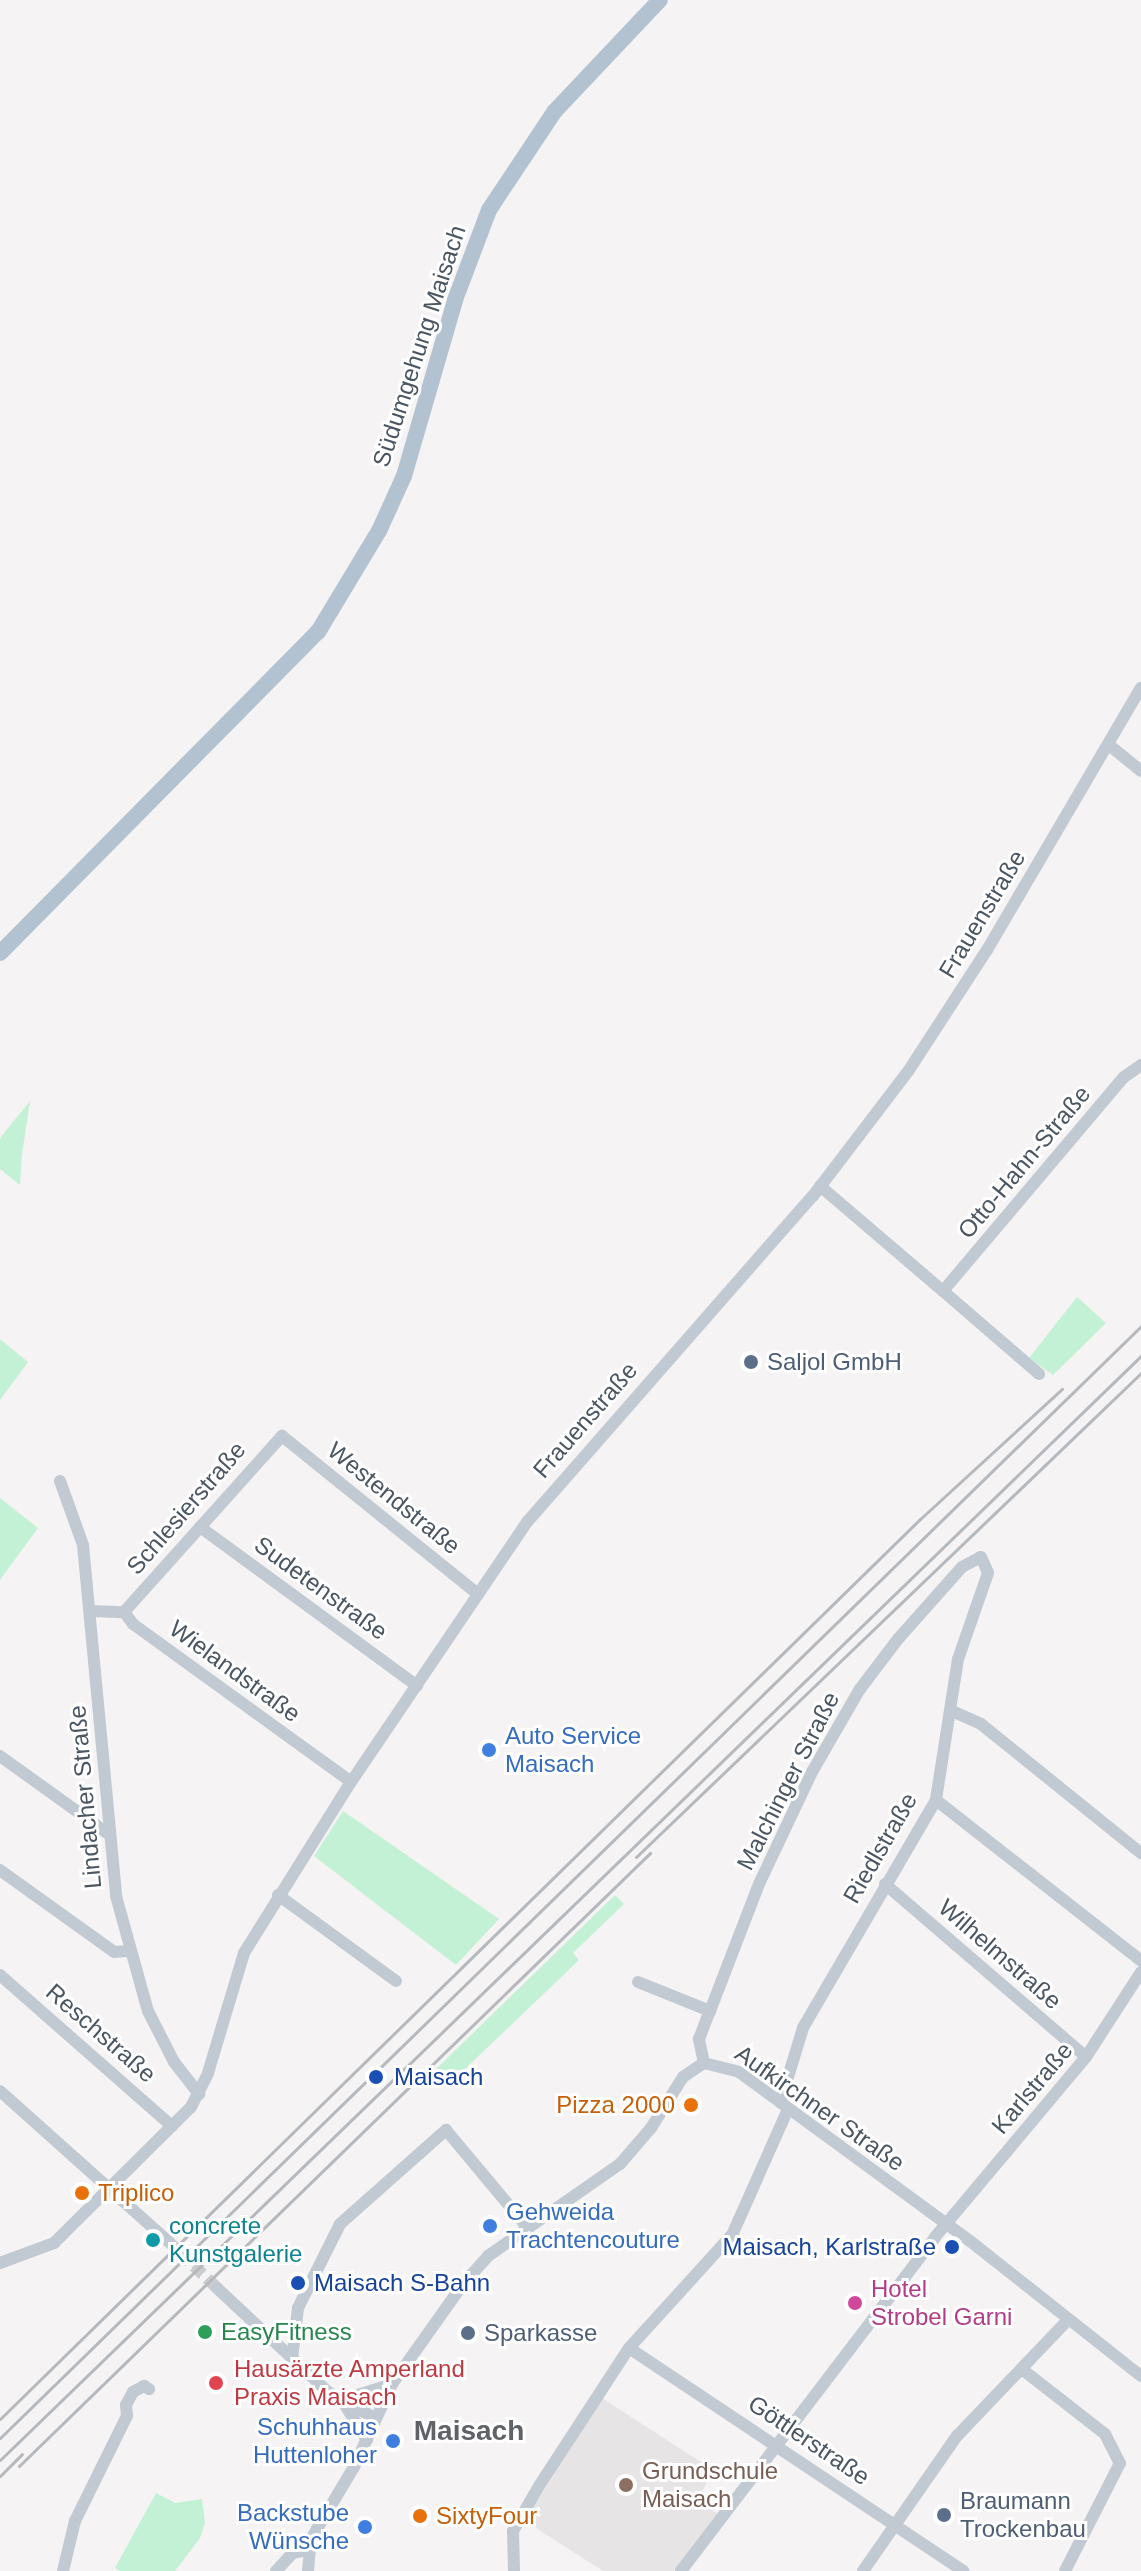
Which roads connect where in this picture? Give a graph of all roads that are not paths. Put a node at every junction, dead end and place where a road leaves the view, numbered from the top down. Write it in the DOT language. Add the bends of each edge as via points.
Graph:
graph roads {
  1 [pos="660,0"];
  2 [pos="1141,688"];
  3 [pos="1109,745"];
  4 [pos="1141,771"];
  5 [pos="0,953"];
  6 [pos="1141,1065"];
  7 [pos="820,1186"];
  8 [pos="943,1291"];
  9 [pos="1039,1374"];
  10 [pos="282,1436"];
  11 [pos="60,1481"];
  12 [pos="200,1527"];
  13 [pos="981,1557"];
  14 [pos="478,1594"];
  15 [pos="90,1611"];
  16 [pos="124,1612"];
  17 [pos="417,1686"];
  18 [pos="952,1711"];
  19 [pos="0,1756"];
  20 [pos="351,1782"];
  21 [pos="936,1800"];
  22 [pos="107,1833"];
  23 [pos="1141,1853"];
  24 [pos="0,1870"];
  25 [pos="885,1884"];
  26 [pos="278,1895"];
  27 [pos="130,1951"];
  28 [pos="1141,1961"];
  29 [pos="1141,1972"];
  30 [pos="0,1975"];
  31 [pos="396,1981"];
  32 [pos="638,1982"];
  33 [pos="710,2011"];
  34 [pos="1086,2057"];
  35 [pos="704,2063"];
  36 [pos="0,2091"];
  37 [pos="199,2094"];
  38 [pos="784,2106"];
  39 [pos="172,2126"];
  40 [pos="110,2187"];
  41 [pos="948,2224"];
  42 [pos="527,2227"];
  43 [pos="168,2241"];
  44 [pos="0,2263"];
  45 [pos="217,2288"];
  46 [pos="1068,2320"];
  47 [pos="629,2348"];
  48 [pos="292,2359"];
  49 [pos="1023,2370"];
  50 [pos="1141,2376"];
  51 [pos="392,2384"];
  52 [pos="149,2389"];
  53 [pos="356,2397"];
  54 [pos="342,2400"];
  55 [pos="376,2414"];
  56 [pos="367,2440"];
  57 [pos="778,2445"];
  58 [pos="894,2523"];
  59 [pos="307,2550"];
  60 [pos="63,2571"];
  61 [pos="276,2571"];
  62 [pos="308,2571"];
  63 [pos="514,2571"];
  64 [pos="681,2571"];
  65 [pos="863,2571"];
  66 [pos="963,2571"];
  67 [pos="1065,2571"];
  1 -- 5 [label="main road, Südumgehung Maisach" via="554,112 510,172 472,247 404,476 333,608 283,673"];
  2 -- 3 [label="street, Frauenstraße"];
  3 -- 4 [label="street"];
  3 -- 7 [label="street, Frauenstraße" via="915,1061"];
  6 -- 8 [label="street, Otto-Hahn-Straße" via="1124,1077"];
  7 -- 8 [label="street"];
  7 -- 14 [label="street, Frauenstraße" via="571,1468"];
  8 -- 9 [label="street"];
  10 -- 12 [label="street, Schlesierstraße"];
  10 -- 14 [label="street, Westendstraße"];
  11 -- 15 [label="street, Lindacher Straße" via="83,1545"];
  12 -- 16 [label="street, Schlesierstraße"];
  12 -- 17 [label="street, Sudetenstraße"];
  13 -- 18 [label="street, Riedlstraße" via="988,1573 958,1659"];
  13 -- 33 [label="street, Malchinger Straße" via="962,1567 860,1689 812,1772 762,1877"];
  14 -- 17 [label="street, Frauenstraße"];
  15 -- 16 [label="street"];
  15 -- 22 [label="street, Lindacher Straße"];
  16 -- 20 [label="street, Wielandstraße" via="133,1624"];
  17 -- 20 [label="street, Frauenstraße"];
  18 -- 21 [label="street, Riedlstraße"];
  18 -- 23 [label="street" via="981,1724"];
  19 -- 22 [label="street"];
  20 -- 26 [label="street, Frauenstraße"];
  21 -- 25 [label="street, Riedlstraße"];
  21 -- 28 [label="street"];
  22 -- 27 [label="street, Lindacher Straße"];
  24 -- 27 [label="street" via="114,1952"];
  25 -- 34 [label="street, Wilhelmstraße"];
  25 -- 38 [label="street, Riedlstraße" via="803,2028"];
  26 -- 31 [label="street"];
  26 -- 37 [label="street, Frauenstraße" via="229,1987"];
  27 -- 37 [label="street, Lindacher Straße" via="148,2011 174,2062"];
  29 -- 34 [label="street, Karlstraße"];
  30 -- 39 [label="street, Reschstraße"];
  32 -- 33 [label="street"];
  33 -- 35 [label="street, Malchinger Straße" via="699,2039"];
  34 -- 41 [label="street, Karlstraße"];
  35 -- 38 [label="street, Aufkirchner Straße" via="728,2065"];
  35 -- 42 [label="street, Aufkirchner Straße" via="683,2077 620,2164"];
  36 -- 40 [label="street"];
  37 -- 39 [label="street, Frauenstraße"];
  38 -- 41 [label="street, Aufkirchner Straße"];
  38 -- 47 [label="street, Riedlstraße" via="732,2235"];
  39 -- 40 [label="street, Frauenstraße"];
  40 -- 43 [label="street"];
  40 -- 44 [label="street, Frauenstraße" via="54,2243"];
  41 -- 46 [label="street, Aufkirchner Straße"];
  41 -- 57 [label="street, Karlstraße"];
  42 -- 48 [label="street" via="446,2130 340,2224 298,2308"];
  42 -- 51 [label="street, Aufkirchner Straße" via="463,2284"];
  45 -- 48 [label="street"];
  46 -- 49 [label="street"];
  46 -- 50 [label="street, Aufkirchner Straße"];
  47 -- 57 [label="street, Göttlerstraße"];
  47 -- 63 [label="street, Riedlstraße" via="513,2531"];
  48 -- 54 [label="street"];
  49 -- 58 [label="street" via="1013,2373 957,2436"];
  49 -- 67 [label="street" via="1105,2434 1120,2463"];
  51 -- 53 [label="street"];
  51 -- 55 [label="street, Aufkirchner Straße"];
  52 -- 60 [label="street" via="133,2392 126,2405 127,2416 75,2521"];
  53 -- 54 [label="street"];
  53 -- 55 [label="street"];
  54 -- 55 [label="street"];
  54 -- 56 [label="street"];
  55 -- 56 [label="street, Aufkirchner Straße"];
  56 -- 59 [label="street, Aufkirchner Straße"];
  57 -- 58 [label="street, Göttlerstraße"];
  57 -- 64 [label="street, Karlstraße"];
  58 -- 65 [label="street"];
  58 -- 66 [label="street, Göttlerstraße"];
  59 -- 61 [label="street" via="293,2553"];
  59 -- 62 [label="street"];
}
